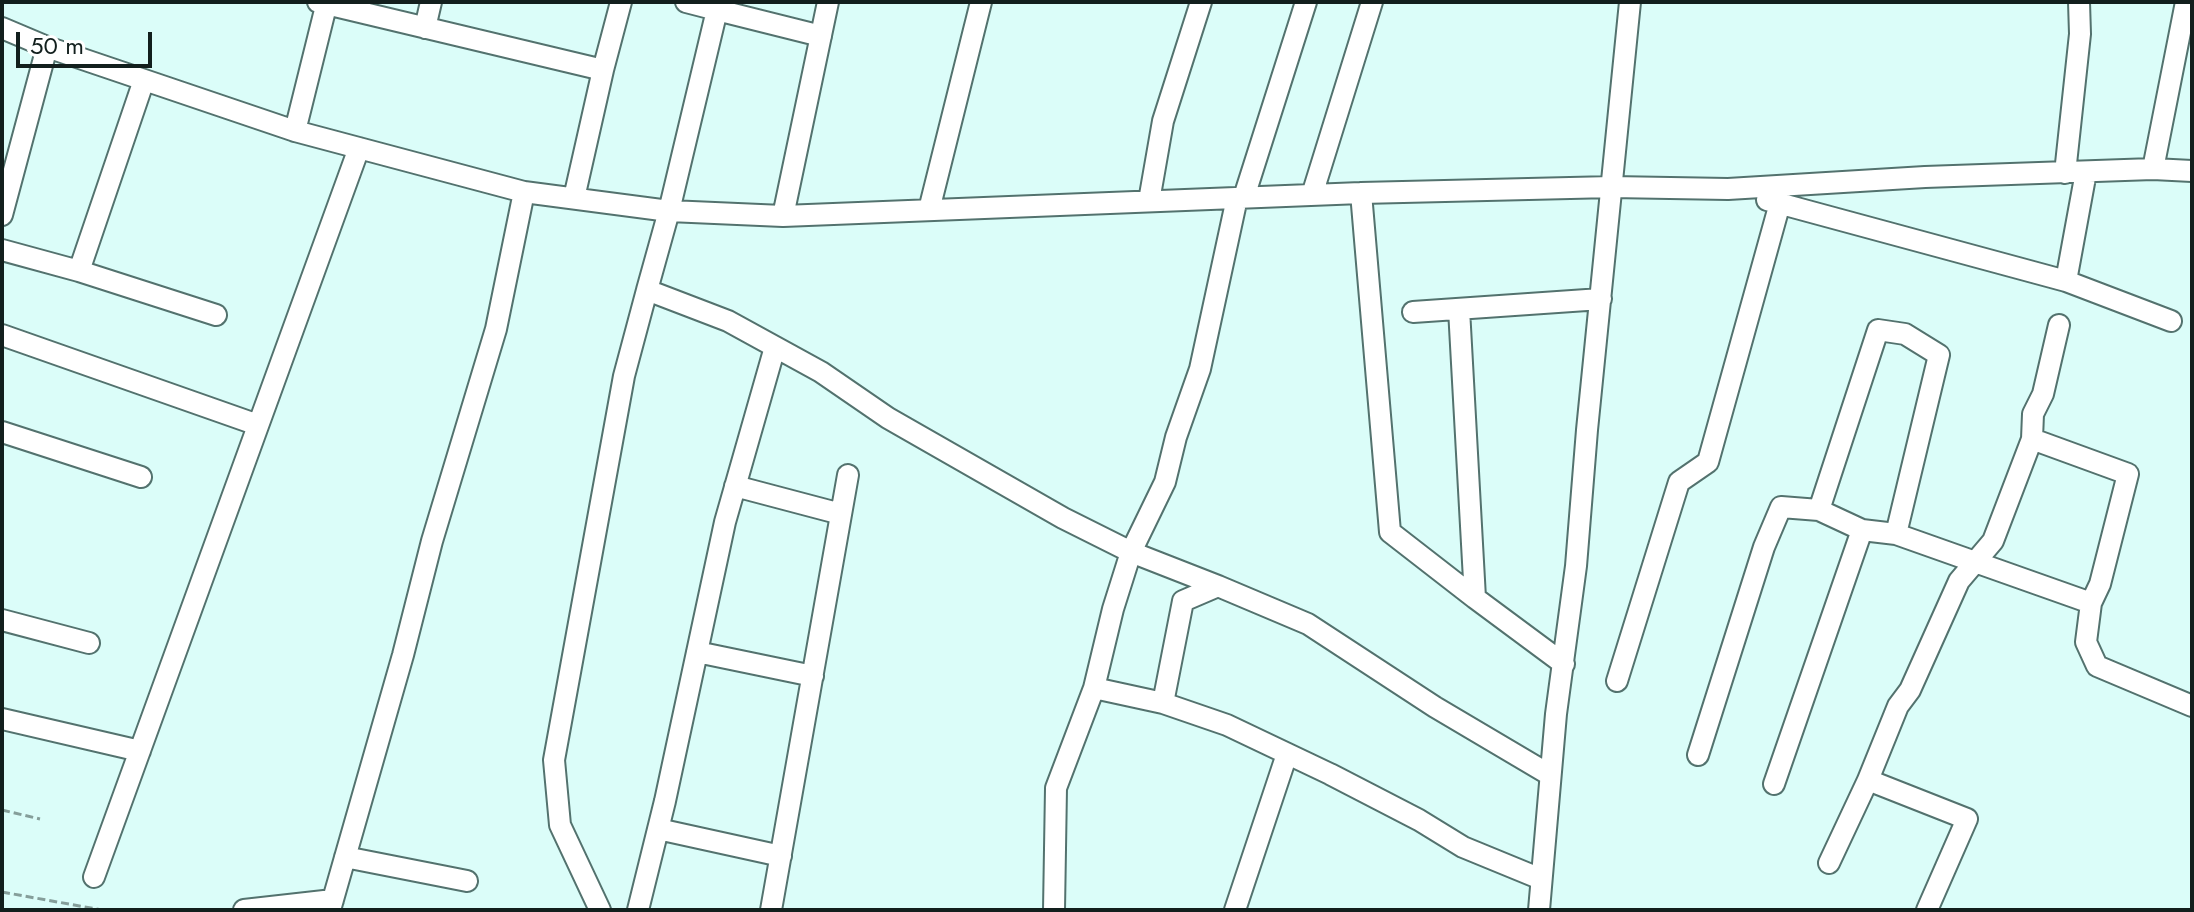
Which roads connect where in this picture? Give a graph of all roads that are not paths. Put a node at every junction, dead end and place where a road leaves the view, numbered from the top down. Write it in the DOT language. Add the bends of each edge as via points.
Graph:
graph roads {
  1 [pos="431,2"];
  2 [pos="621,2"];
  3 [pos="686,2"];
  4 [pos="828,2"];
  5 [pos="981,2"];
  6 [pos="1201,2"];
  7 [pos="1306,2"];
  8 [pos="1372,2"];
  9 [pos="1630,2"];
  10 [pos="2079,2"];
  11 [pos="2186,2"];
  12 [pos="324,3"];
  13 [pos="718,6"];
  14 [pos="2,28"];
  15 [pos="425,28"];
  16 [pos="821,36"];
  17 [pos="47,47"];
  18 [pos="603,70"];
  19 [pos="144,80"];
  20 [pos="295,131"];
  21 [pos="11,146"];
  22 [pos="359,148"];
  23 [pos="2153,169"];
  24 [pos="2192,171"];
  25 [pos="2086,172"];
  26 [pos="2065,173"];
  27 [pos="1612,187"];
  28 [pos="1728,189"];
  29 [pos="524,192"];
  30 [pos="1361,193"];
  31 [pos="1312,195"];
  32 [pos="574,198"];
  33 [pos="1240,198"];
  34 [pos="1149,201"];
  35 [pos="1780,203"];
  36 [pos="929,210"];
  37 [pos="669,211"];
  38 [pos="2,215"];
  39 [pos="783,216"];
  40 [pos="2,250"];
  41 [pos="79,271"];
  42 [pos="2066,281"];
  43 [pos="647,290"];
  44 [pos="1601,299"];
  45 [pos="1459,309"];
  46 [pos="1413,312"];
  47 [pos="216,315"];
  48 [pos="2171,321"];
  49 [pos="2059,325"];
  50 [pos="2,335"];
  51 [pos="775,347"];
  52 [pos="258,425"];
  53 [pos="2,432"];
  54 [pos="2032,439"];
  55 [pos="848,475"];
  56 [pos="141,477"];
  57 [pos="735,486"];
  58 [pos="1819,510"];
  59 [pos="841,514"];
  60 [pos="1862,530"];
  61 [pos="1896,534"];
  62 [pos="1131,552"];
  63 [pos="1974,563"];
  64 [pos="1218,586"];
  65 [pos="1475,598"];
  66 [pos="2091,603"];
  67 [pos="2,620"];
  68 [pos="89,643"];
  69 [pos="697,652"];
  70 [pos="1564,664"];
  71 [pos="813,676"];
  72 [pos="1617,681"];
  73 [pos="1094,688"];
  74 [pos="1163,703"];
  75 [pos="2192,706"];
  76 [pos="2,719"];
  77 [pos="140,751"];
  78 [pos="1287,754"];
  79 [pos="1698,755"];
  80 [pos="1550,775"];
  81 [pos="1868,780"];
  82 [pos="1774,784"];
  83 [pos="658,829"];
  84 [pos="781,856"];
  85 [pos="345,857"];
  86 [pos="1829,863"];
  87 [pos="94,877"];
  88 [pos="1541,879"];
  89 [pos="467,881"];
  90 [pos="332,905"];
  91 [pos="244,910"];
  92 [pos="600,910"];
  93 [pos="638,910"];
  94 [pos="771,910"];
  95 [pos="1054,910"];
  96 [pos="1235,910"];
  97 [pos="1539,910"];
  98 [pos="1927,910"];
  1 -- 15 [label="street"];
  2 -- 18 [label="street"];
  3 -- 13 [label="street"];
  4 -- 16 [label="street"];
  5 -- 36 [label="street"];
  6 -- 34 [label="street" via="1163,121"];
  7 -- 33 [label="street"];
  8 -- 31 [label="street"];
  9 -- 27 [label="street"];
  10 -- 26 [label="street"];
  11 -- 23 [label="street"];
  12 -- 15 [label="street"];
  12 -- 20 [label="street"];
  13 -- 16 [label="street"];
  13 -- 37 [label="street"];
  14 -- 17 [label="street"];
  15 -- 18 [label="street"];
  16 -- 39 [label="street"];
  17 -- 19 [label="street"];
  17 -- 21 [label="street"];
  18 -- 32 [label="street"];
  19 -- 20 [label="street"];
  19 -- 41 [label="street"];
  20 -- 22 [label="street"];
  21 -- 38 [label="street"];
  22 -- 29 [label="street"];
  22 -- 52 [label="street"];
  23 -- 24 [label="street"];
  23 -- 25 [label="street"];
  25 -- 26 [label="street"];
  25 -- 42 [label="street"];
  26 -- 28 [label="street"];
  27 -- 28 [label="street"];
  27 -- 30 [label="street"];
  27 -- 44 [label="street"];
  28 -- 35 [label="street"];
  29 -- 32 [label="street"];
  29 -- 85 [label="street" via="496,329"];
  30 -- 31 [label="street"];
  30 -- 65 [label="street" via="1390,532"];
  31 -- 33 [label="street"];
  32 -- 37 [label="street"];
  33 -- 34 [label="street"];
  33 -- 62 [label="street" via="1200,369 1165,482"];
  34 -- 36 [label="street"];
  35 -- 42 [label="street"];
  35 -- 72 [label="street" via="1708,462 1679,482"];
  36 -- 39 [label="street"];
  37 -- 39 [label="street"];
  37 -- 43 [label="street"];
  40 -- 41 [label="street"];
  41 -- 47 [label="street"];
  42 -- 48 [label="street"];
  43 -- 51 [label="street" via="728,321"];
  43 -- 92 [label="street" via="624,376 554,760 560,825"];
  44 -- 45 [label="street"];
  44 -- 70 [label="street"];
  45 -- 46 [label="street"];
  45 -- 65 [label="street"];
  49 -- 54 [label="street" via="2033,414"];
  50 -- 52 [label="street"];
  51 -- 57 [label="street"];
  51 -- 62 [label="street" via="888,418"];
  52 -- 77 [label="street"];
  53 -- 56 [label="street"];
  54 -- 63 [label="street" via="1993,541"];
  54 -- 66 [label="street" via="2128,474"];
  55 -- 59 [label="street"];
  57 -- 59 [label="street"];
  57 -- 69 [label="street"];
  58 -- 60 [label="street"];
  58 -- 61 [label="street" via="1878,330 1905,334 1939,355"];
  58 -- 79 [label="street" via="1778,511"];
  59 -- 71 [label="street"];
  60 -- 61 [label="street"];
  60 -- 82 [label="street"];
  61 -- 63 [label="street"];
  62 -- 64 [label="street"];
  62 -- 73 [label="street"];
  63 -- 66 [label="street"];
  63 -- 81 [label="street" via="1959,581"];
  64 -- 74 [label="street" via="1183,601"];
  64 -- 80 [label="street" via="1308,624"];
  65 -- 70 [label="street"];
  66 -- 75 [label="street" via="2086,642 2097,666"];
  67 -- 68 [label="street"];
  69 -- 71 [label="street"];
  69 -- 83 [label="street"];
  70 -- 80 [label="street"];
  71 -- 84 [label="street"];
  73 -- 74 [label="street"];
  73 -- 95 [label="street" via="1056,788"];
  74 -- 78 [label="street"];
  76 -- 77 [label="street"];
  77 -- 87 [label="street"];
  78 -- 88 [label="street" via="1463,847"];
  78 -- 96 [label="street"];
  80 -- 88 [label="street"];
  81 -- 86 [label="street"];
  81 -- 98 [label="street" via="1967,819"];
  83 -- 84 [label="street"];
  83 -- 93 [label="street"];
  84 -- 94 [label="street"];
  85 -- 89 [label="street"];
  85 -- 90 [label="street"];
  88 -- 97 [label="street"];
  90 -- 91 [label="street"];
}
